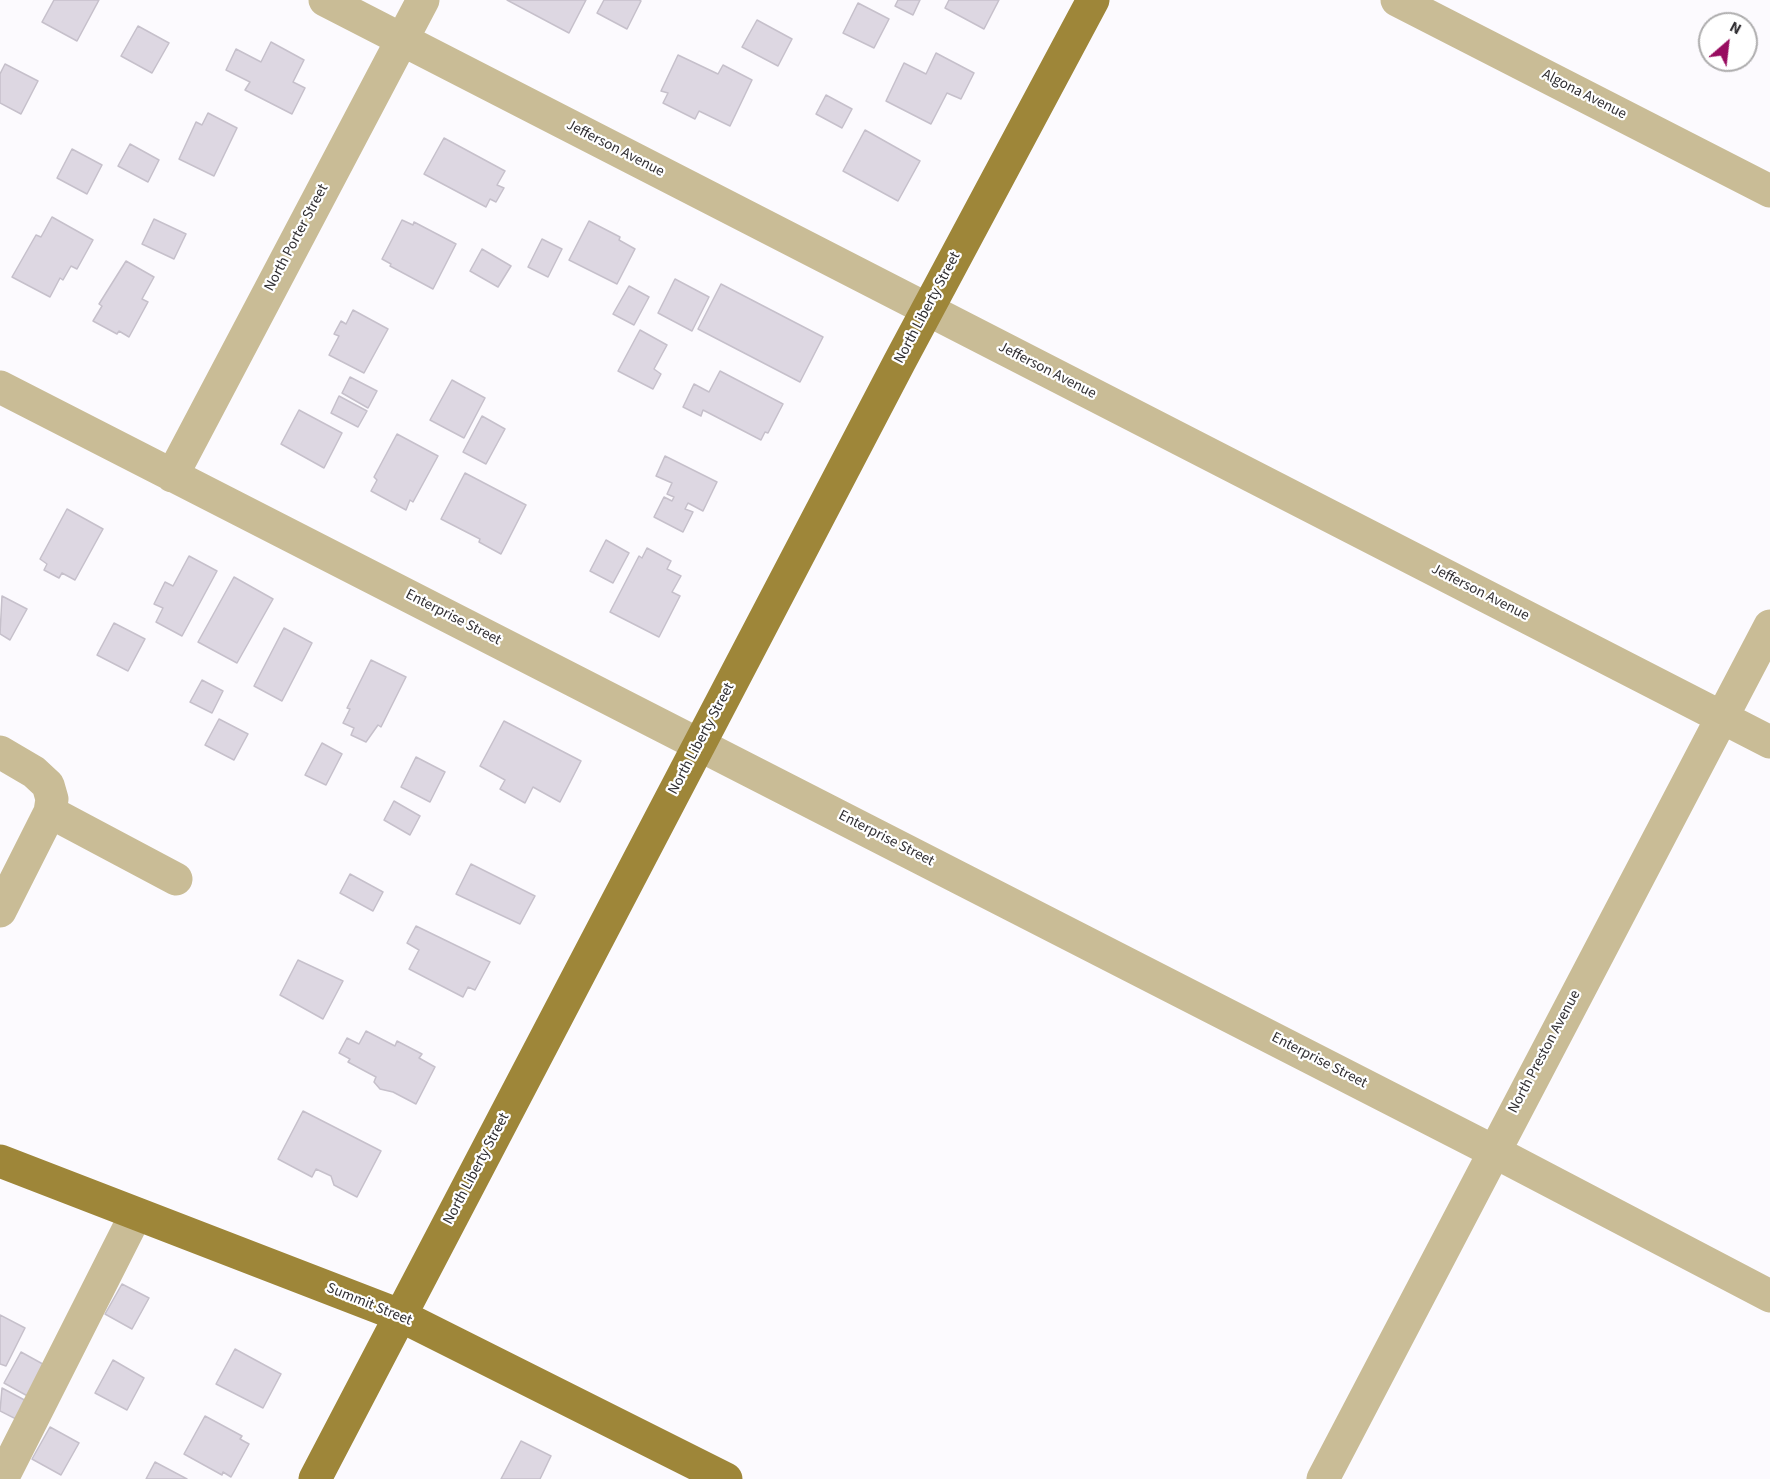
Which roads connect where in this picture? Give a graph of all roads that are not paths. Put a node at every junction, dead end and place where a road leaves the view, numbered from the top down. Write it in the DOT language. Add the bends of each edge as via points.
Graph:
graph roads {
  1 [pos="325,0"];
  2 [pos="423,0"];
  3 [pos="1093,0"];
  4 [pos="1397,0"];
  5 [pos="402,40"];
  6 [pos="1770,191"];
  7 [pos="927,310"];
  8 [pos="0,387"];
  9 [pos="172,476"];
  10 [pos="1770,626"];
  11 [pos="1722,717"];
  12 [pos="1770,742"];
  13 [pos="700,743"];
  14 [pos="0,752"];
  15 [pos="50,812"];
  16 [pos="176,879"];
  17 [pos="0,911"];
  18 [pos="1493,1151"];
  19 [pos="0,1161"];
  20 [pos="136,1214"];
  21 [pos="1770,1296"];
  22 [pos="399,1316"];
  23 [pos="2,1479"];
  24 [pos="315,1479"];
  25 [pos="726,1479"];
  26 [pos="1323,1479"];
  1 -- 5 [label="street, Jefferson Avenue"];
  2 -- 5 [label="street, North Porter Street"];
  3 -- 7 [label="main road, North Liberty Street"];
  4 -- 6 [label="street, Algona Avenue"];
  5 -- 7 [label="street, Jefferson Avenue"];
  5 -- 9 [label="street, North Porter Street"];
  7 -- 11 [label="street, Jefferson Avenue"];
  7 -- 13 [label="main road, North Liberty Street"];
  8 -- 9 [label="street, Enterprise Street"];
  9 -- 13 [label="street, Enterprise Street"];
  10 -- 11 [label="street, North Preston Avenue"];
  11 -- 12 [label="street, Jefferson Avenue"];
  11 -- 18 [label="street, North Preston Avenue"];
  13 -- 18 [label="street, Enterprise Street"];
  13 -- 22 [label="main road, North Liberty Street"];
  14 -- 15 [label="street" via="48,785"];
  15 -- 16 [label="street"];
  15 -- 17 [label="street"];
  18 -- 21 [label="street, Enterprise Street"];
  18 -- 26 [label="street, North Preston Avenue"];
  19 -- 20 [label="main road, Summit Street"];
  20 -- 22 [label="main road, Summit Street"];
  20 -- 23 [label="street"];
  22 -- 24 [label="main road, North Liberty Street"];
  22 -- 25 [label="main road, Summit Street"];
}
